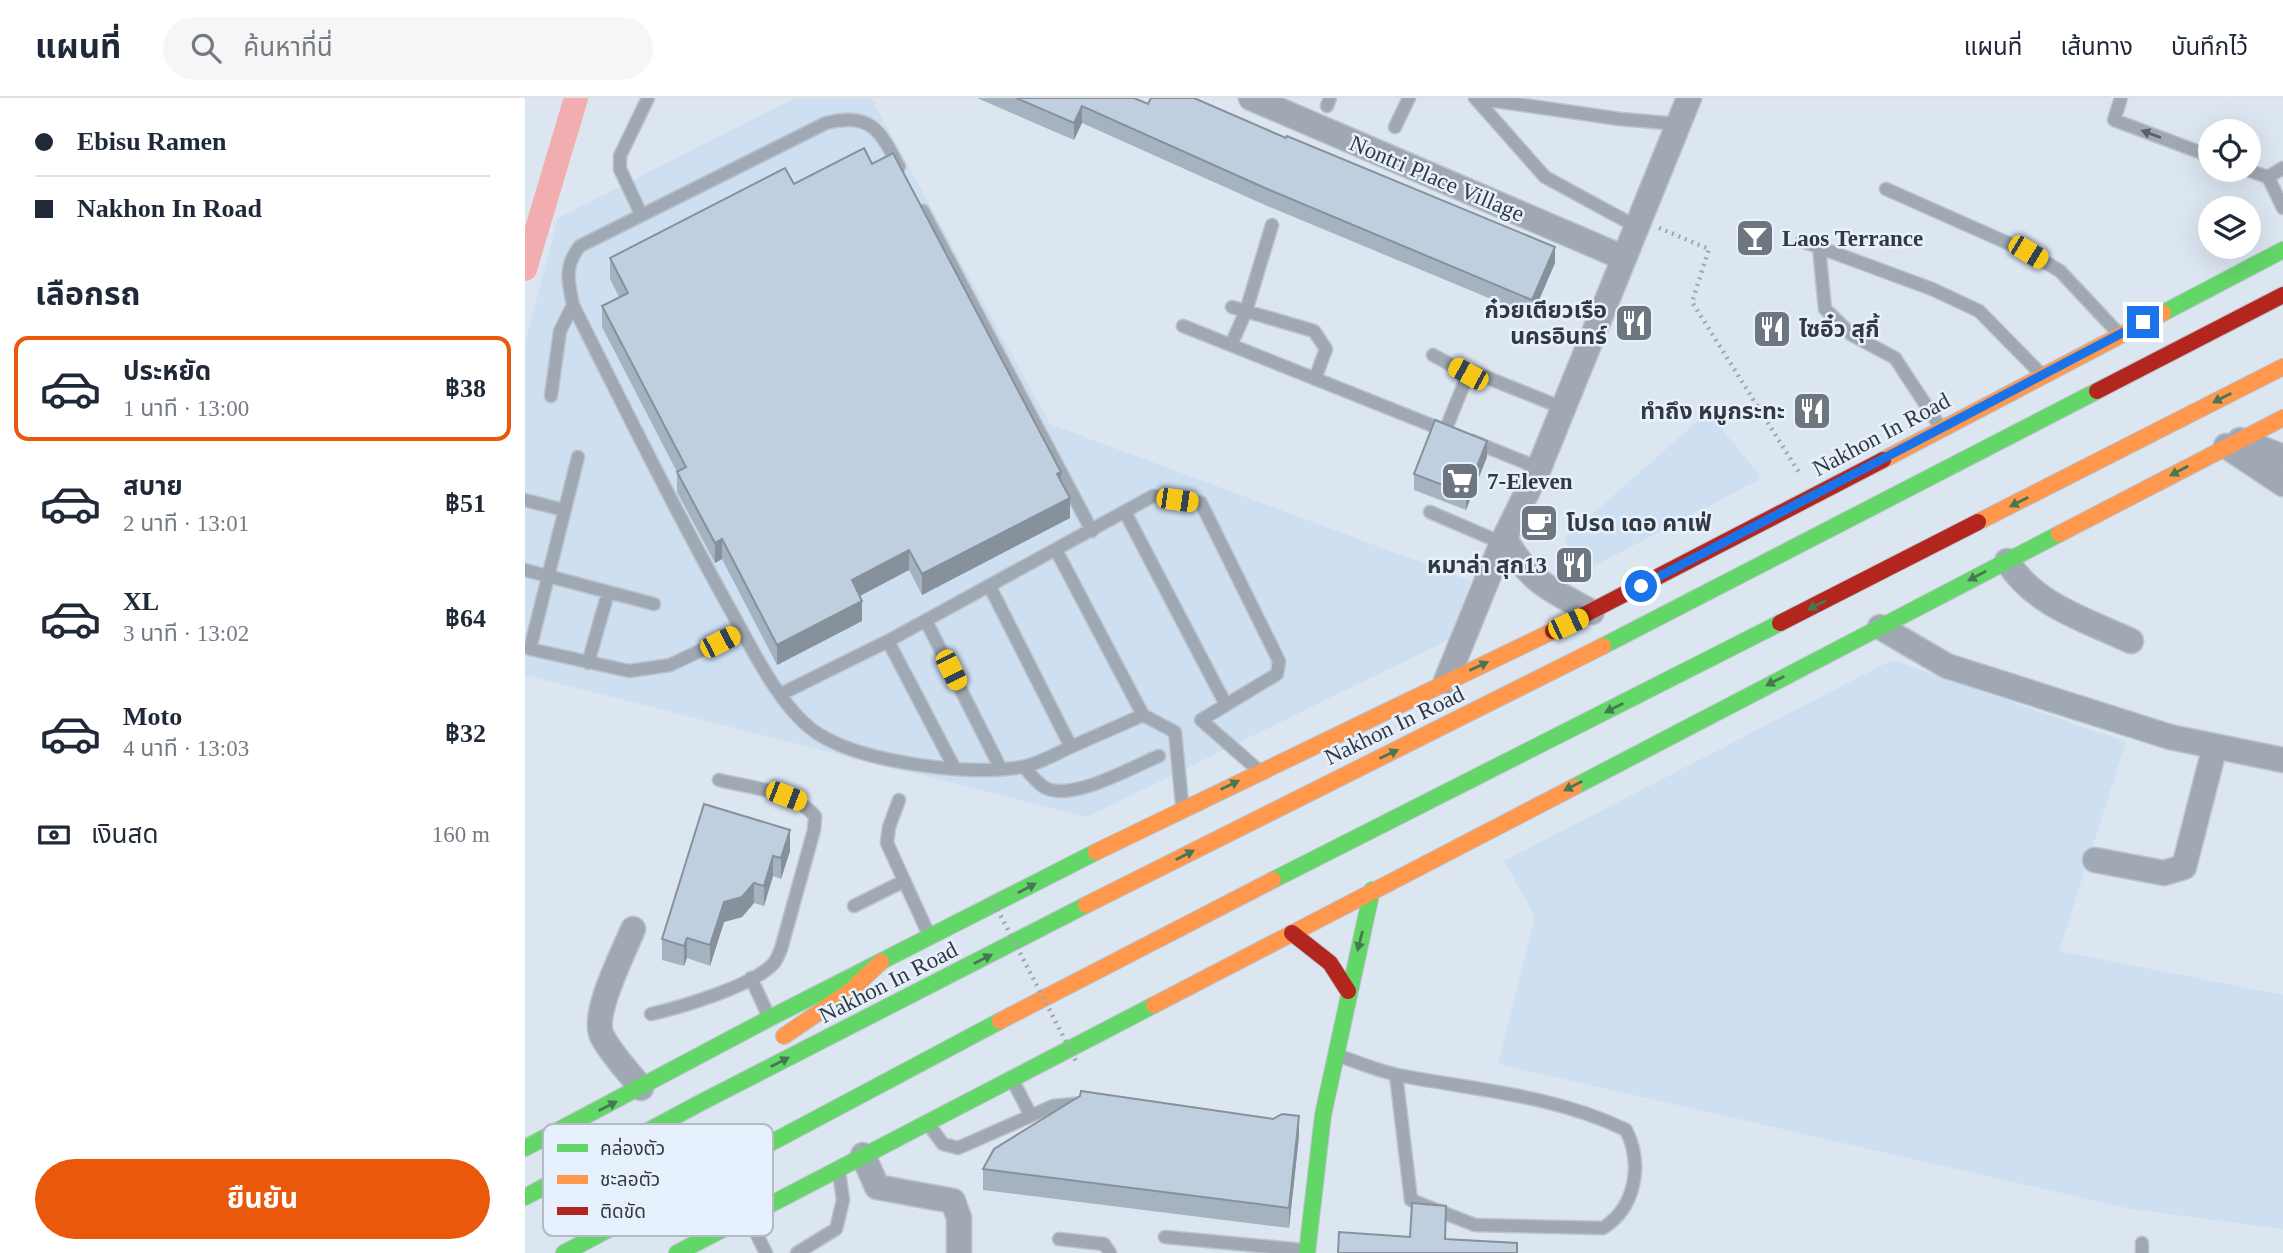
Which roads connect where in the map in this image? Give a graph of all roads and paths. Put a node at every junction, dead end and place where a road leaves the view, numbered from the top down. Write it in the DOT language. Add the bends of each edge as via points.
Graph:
graph roads {
  1 [pos="648,98"];
  2 [pos="1251,98"];
  3 [pos="1409,98"];
  4 [pos="1689,98"];
  5 [pos="2121,98"];
  6 [pos="1476,99"];
  7 [pos="1678,124"];
  8 [pos="1395,127"];
  9 [pos="2198,152"];
  10 [pos="2283,168"];
  11 [pos="2261,175"];
  12 [pos="2268,177"];
  13 [pos="1887,189"];
  14 [pos="2283,208"];
  15 [pos="641,214"];
  16 [pos="1638,223"];
  17 [pos="1272,225"];
  18 [pos="1803,242"];
  19 [pos="1819,247"];
  20 [pos="2283,250"];
  21 [pos="1624,258"];
  22 [pos="2283,295"];
  23 [pos="573,305"];
  24 [pos="1232,307"];
  25 [pos="1246,311"];
  26 [pos="1183,326"];
  27 [pos="2120,334"];
  28 [pos="1231,345"];
  29 [pos="1433,355"];
  30 [pos="2283,368"];
  31 [pos="1468,374"];
  32 [pos="2043,375"];
  33 [pos="1315,379"];
  34 [pos="551,396"];
  35 [pos="1563,408"];
  36 [pos="2283,418"];
  37 [pos="1942,428"];
  38 [pos="1445,431"];
  39 [pos="2233,443"];
  40 [pos="578,457"];
  41 [pos="2283,457"];
  42 [pos="1539,468"];
  43 [pos="2283,484"];
  44 [pos="1812,497"];
  45 [pos="525,500"];
  46 [pos="564,510"];
  47 [pos="1125,512"];
  48 [pos="1430,512"];
  49 [pos="1093,531"];
  50 [pos="1504,540"];
  51 [pos="1056,550"];
  52 [pos="2007,561"];
  53 [pos="525,570"];
  54 [pos="547,576"];
  55 [pos="990,587"];
  56 [pos="608,593"];
  57 [pos="654,604"];
  58 [pos="1592,612"];
  59 [pos="926,621"];
  60 [pos="1880,626"];
  61 [pos="742,631"];
  62 [pos="888,641"];
  63 [pos="2131,641"];
  64 [pos="527,648"];
  65 [pos="588,663"];
  66 [pos="1446,681"];
  67 [pos="781,694"];
  68 [pos="1225,704"];
  69 [pos="1143,715"];
  70 [pos="2215,746"];
  71 [pos="1071,747"];
  72 [pos="1159,756"];
  73 [pos="2283,760"];
  74 [pos="1024,767"];
  75 [pos="955,769"];
  76 [pos="1001,769"];
  77 [pos="1259,771"];
  78 [pos="719,780"];
  79 [pos="899,800"];
  80 [pos="1183,807"];
  81 [pos="2095,860"];
  82 [pos="904,881"];
  83 [pos="1372,890"];
  84 [pos="991,897"];
  85 [pos="854,906"];
  86 [pos="632,929"];
  87 [pos="1292,933"];
  88 [pos="930,937"];
  89 [pos="881,962"];
  90 [pos="751,978"];
  91 [pos="1347,991"];
  92 [pos="651,1014"];
  93 [pos="770,1018"];
  94 [pos="774,1043"];
  95 [pos="1332,1054"];
  96 [pos="756,1056"];
  97 [pos="1076,1062"];
  98 [pos="1396,1075"];
  99 [pos="1012,1079"];
  100 [pos="641,1088"];
  101 [pos="700,1103"];
  102 [pos="1092,1104"];
  103 [pos="1030,1114"];
  104 [pos="927,1122"];
  105 [pos="571,1124"];
  106 [pos="661,1124"];
  107 [pos="543,1139"];
  108 [pos="773,1142"];
  109 [pos="525,1148"];
  110 [pos="863,1155"];
  111 [pos="838,1169"];
  112 [pos="543,1187"];
  113 [pos="525,1197"];
  114 [pos="773,1203"];
  115 [pos="596,1236"];
  116 [pos="710,1236"];
  117 [pos="758,1236"];
  118 [pos="1165,1237"];
  119 [pos="1059,1239"];
  120 [pos="1307,1252"];
  121 [pos="564,1253"];
  122 [pos="677,1253"];
  123 [pos="766,1253"];
  124 [pos="797,1253"];
  125 [pos="959,1253"];
  126 [pos="1109,1253"];
  1 -- 15 [label="lane" via="620,156 620,169"];
  2 -- 21 [label="street, Nontri Place Village"];
  3 -- 8 [label="lane"];
  4 -- 7 [label="street"];
  9 -- 5 [label="lane, one-way" via="2113,120"];
  6 -- 7 [label="lane"];
  6 -- 16 [label="lane" via="1545,177"];
  7 -- 16 [label="street"];
  10 -- 12 [label="lane"];
  11 -- 12 [label="lane"];
  12 -- 14 [label="lane"];
  13 -- 27 [label="lane" via="2060,271"];
  15 -- 23 [label="lane" via="580,246 573,255 568,283"];
  15 -- 49 [label="lane" via="826,123 861,119 879,133 911,187"];
  16 -- 21 [label="street"];
  16 -- 44 [label="path" via="1709,248 1692,302 1786,447"];
  17 -- 25 [label="lane"];
  18 -- 19 [label="lane"];
  19 -- 32 [label="lane" via="1979,311"];
  19 -- 37 [label="lane" via="1825,309 1852,335 1895,358"];
  20 -- 27 [label="main road, Nakhon In Road"];
  21 -- 35 [label="street"];
  101 -- 22 [label="main road, Nakhon In Road, one-way"];
  23 -- 34 [label="lane" via="560,331"];
  23 -- 61 [label="lane" via="675,511"];
  24 -- 25 [label="lane"];
  25 -- 28 [label="lane"];
  25 -- 33 [label="lane" via="1314,331 1326,349"];
  26 -- 28 [label="lane"];
  27 -- 32 [label="main road, Nakhon In Road"];
  28 -- 33 [label="lane"];
  29 -- 31 [label="lane"];
  30 -- 108 [label="main road, one-way" via="1081,978"];
  31 -- 35 [label="lane" via="1473,372"];
  31 -- 38 [label="lane"];
  32 -- 37 [label="main road, Nakhon In Road"];
  33 -- 38 [label="lane"];
  35 -- 42 [label="street"];
  36 -- 39 [label="main road"];
  37 -- 44 [label="main road, Nakhon In Road"];
  38 -- 42 [label="lane"];
  39 -- 41 [label="street"];
  39 -- 43 [label="street"];
  39 -- 52 [label="main road, one-way"];
  40 -- 46 [label="lane"];
  42 -- 50 [label="street"];
  44 -- 58 [label="main road, Nakhon In Road"];
  45 -- 46 [label="lane"];
  46 -- 54 [label="lane"];
  47 -- 49 [label="lane"];
  47 -- 68 [label="lane"];
  47 -- 68 [label="lane" via="1153,496 1201,503 1279,662 1277,674"];
  48 -- 50 [label="lane"];
  49 -- 51 [label="lane"];
  50 -- 58 [label="street" via="1532,578"];
  50 -- 66 [label="street"];
  51 -- 55 [label="lane"];
  51 -- 69 [label="lane"];
  52 -- 60 [label="main road, one-way"];
  52 -- 63 [label="street" via="2019,581 2040,598"];
  53 -- 54 [label="lane"];
  54 -- 56 [label="lane"];
  54 -- 64 [label="lane"];
  55 -- 59 [label="lane"];
  55 -- 71 [label="lane"];
  56 -- 57 [label="lane"];
  56 -- 65 [label="lane"];
  66 -- 58 [label="main road, Nakhon In Road, one-way"];
  59 -- 62 [label="lane"];
  59 -- 76 [label="lane"];
  60 -- 70 [label="street" via="1947,666 2170,737"];
  60 -- 83 [label="main road, one-way"];
  61 -- 65 [label="lane" via="670,665 629,671"];
  61 -- 67 [label="lane"];
  62 -- 67 [label="lane"];
  62 -- 75 [label="lane"];
  64 -- 65 [label="lane"];
  66 -- 77 [label="main road, Nakhon In Road"];
  67 -- 75 [label="lane" via="807,725 830,740 909,763"];
  68 -- 77 [label="lane" via="1201,720"];
  69 -- 71 [label="lane"];
  69 -- 80 [label="lane" via="1175,732"];
  70 -- 73 [label="street"];
  70 -- 81 [label="street" via="2184,867 2164,873"];
  71 -- 74 [label="lane"];
  72 -- 74 [label="lane" via="1080,789 1060,792 1044,787"];
  74 -- 76 [label="lane"];
  75 -- 76 [label="lane"];
  80 -- 77 [label="main road, Nakhon In Road, one-way"];
  78 -- 90 [label="lane" via="786,796 804,803 815,816 781,949 774,963"];
  79 -- 82 [label="lane" via="887,843"];
  88 -- 80 [label="main road, Nakhon In Road, one-way"];
  82 -- 85 [label="lane"];
  82 -- 88 [label="lane"];
  83 -- 87 [label="main road"];
  83 -- 91 [label="main road, one-way"];
  84 -- 97 [label="path, bridge"];
  86 -- 100 [label="street" via="599,1026"];
  87 -- 91 [label="main road" via="1330,963"];
  87 -- 99 [label="main road"];
  88 -- 89 [label="main road, Nakhon In Road"];
  89 -- 93 [label="main road, Nakhon In Road"];
  89 -- 94 [label="main road" via="850,991"];
  90 -- 92 [label="lane"];
  90 -- 93 [label="lane"];
  91 -- 95 [label="main road"];
  93 -- 100 [label="main road, Nakhon In Road"];
  95 -- 98 [label="lane"];
  95 -- 120 [label="main road" via="1318,1133"];
  96 -- 101 [label="main road"];
  98 -- 98 [label="lane" via="1575,1108 1626,1130 1636,1160 1628,1204 1619,1218 1603,1227 1475,1225 1411,1200"];
  99 -- 103 [label="lane"];
  99 -- 104 [label="main road"];
  105 -- 100 [label="main road, Nakhon In Road, one-way"];
  101 -- 106 [label="main road, Nakhon In Road"];
  102 -- 103 [label="lane" via="1064,1103"];
  103 -- 104 [label="lane" via="958,1148 943,1144"];
  104 -- 110 [label="main road"];
  109 -- 107 [label="main road, Nakhon In Road, one-way"];
  110 -- 111 [label="main road"];
  110 -- 125 [label="street" via="877,1187 953,1201 959,1219"];
  111 -- 114 [label="main road"];
  111 -- 124 [label="lane" via="843,1200 836,1230"];
  112 -- 113 [label="main road, Nakhon In Road"];
  115 -- 121 [label="main road, one-way"];
  116 -- 122 [label="main road"];
  117 -- 123 [label="lane"];
  118 -- 120 [label="lane"];
  119 -- 126 [label="lane" via="1104,1244"];
}
